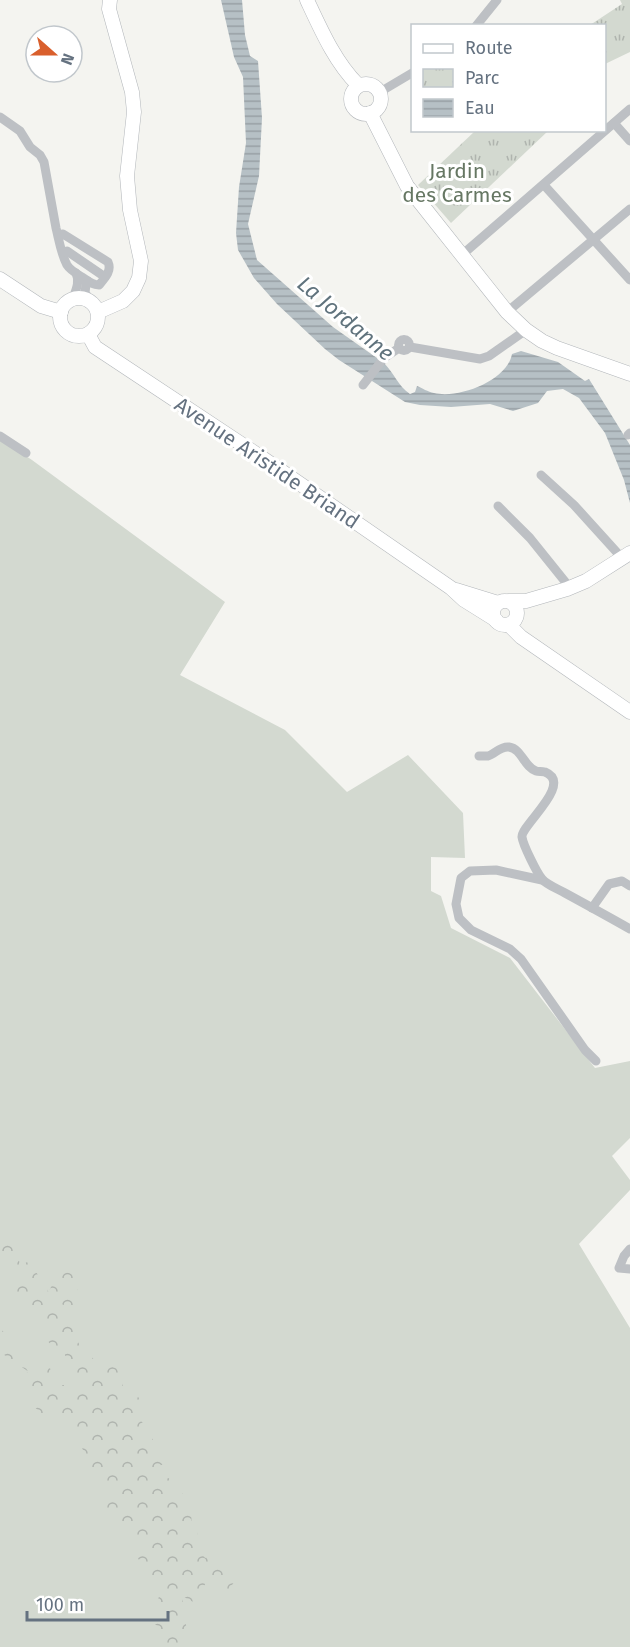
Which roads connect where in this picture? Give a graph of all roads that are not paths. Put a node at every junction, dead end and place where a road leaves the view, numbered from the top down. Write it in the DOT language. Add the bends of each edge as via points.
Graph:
graph roads {
  1 [pos="110,0"];
  2 [pos="307,0"];
  3 [pos="496,0"];
  4 [pos="478,24"];
  5 [pos="411,74"];
  6 [pos="358,85"];
  7 [pos="380,92"];
  8 [pos="630,109"];
  9 [pos="370,113"];
  10 [pos="0,117"];
  11 [pos="614,123"];
  12 [pos="606,130"];
  13 [pos="604,132"];
  14 [pos="630,141"];
  15 [pos="544,184"];
  16 [pos="630,208"];
  17 [pos="58,235"];
  18 [pos="592,240"];
  19 [pos="463,254"];
  20 [pos="64,256"];
  21 [pos="76,273"];
  22 [pos="105,277"];
  23 [pos="0,279"];
  24 [pos="630,280"];
  25 [pos="88,281"];
  26 [pos="73,298"];
  27 [pos="95,307"];
  28 [pos="61,312"];
  29 [pos="507,312"];
  30 [pos="526,330"];
  31 [pos="88,334"];
  32 [pos="630,374"];
  33 [pos="363,385"];
  34 [pos="0,436"];
  35 [pos="26,453"];
  36 [pos="542,475"];
  37 [pos="498,506"];
  38 [pos="624,561"];
  39 [pos="592,577"];
  40 [pos="452,588"];
  41 [pos="567,589"];
  42 [pos="583,591"];
  43 [pos="504,602"];
  44 [pos="524,610"];
  45 [pos="502,623"];
  46 [pos="630,712"];
  47 [pos="479,756"];
  48 [pos="542,880"];
  49 [pos="630,886"];
  50 [pos="592,908"];
  51 [pos="630,929"];
  52 [pos="596,1061"];
  53 [pos="630,1249"];
  54 [pos="630,1269"];
  1 -- 27 [label="main road" via="109,9 132,92 134,112 127,176 141,261 133,291 123,301"];
  2 -- 6 [label="main road" via="341,65"];
  3 -- 4 [label="street"];
  5 -- 7 [label="street"];
  6 -- 7 [label="main road" via="368,83"];
  6 -- 9 [label="main road" via="352,92 352,105 358,112"];
  7 -- 9 [label="main road" via="381,103"];
  8 -- 11 [label="street"];
  9 -- 19 [label="main road" via="407,186"];
  10 -- 17 [label="street" via="20,131 44,162"];
  11 -- 12 [label="street"];
  11 -- 14 [label="street"];
  13 -- 15 [label="street"];
  15 -- 18 [label="street"];
  15 -- 19 [label="street"];
  16 -- 18 [label="street"];
  17 -- 20 [label="street"];
  17 -- 22 [label="street" via="63,234 108,262"];
  18 -- 24 [label="street"];
  18 -- 29 [label="street"];
  19 -- 29 [label="main road"];
  20 -- 21 [label="street" via="67,266"];
  20 -- 22 [label="street" via="67,251"];
  21 -- 25 [label="street"];
  21 -- 26 [label="street" via="78,286"];
  22 -- 25 [label="street" via="99,285"];
  23 -- 28 [label="main road" via="41,306"];
  25 -- 27 [label="street" via="85,293"];
  26 -- 27 [label="main road" via="80,297"];
  26 -- 28 [label="main road"];
  27 -- 31 [label="main road" via="99,318"];
  28 -- 31 [label="main road" via="65,329 76,336"];
  29 -- 30 [label="main road"];
  30 -- 32 [label="main road" via="557,348"];
  30 -- 33 [label="street" via="480,358 399,348 384,357"];
  31 -- 40 [label="main road, Avenue Aristide Briand" via="95,347"];
  34 -- 35 [label="street"];
  36 -- 38 [label="street"];
  37 -- 41 [label="street" via="530,538"];
  38 -- 39 [label="main road, Avenue Aristide Briand"];
  38 -- 42 [label="main road"];
  39 -- 41 [label="main road, Avenue Aristide Briand"];
  39 -- 42 [label="main road"];
  40 -- 43 [label="main road, Avenue Aristide Briand"];
  40 -- 45 [label="main road, Avenue Aristide Briand"];
  41 -- 43 [label="main road, Avenue Aristide Briand" via="526,601"];
  41 -- 44 [label="main road" via="564,595"];
  42 -- 44 [label="main road"];
  43 -- 44 [label="main road"];
  43 -- 45 [label="main road" via="493,610"];
  44 -- 45 [label="main road" via="516,621"];
  45 -- 46 [label="main road, Avenue Aristide Briand"];
  47 -- 48 [label="street" via="490,756 509,747 530,768 550,776 550,795 522,835"];
  48 -- 50 [label="street"];
  48 -- 52 [label="street" via="496,870 470,871 461,878 456,904 459,918 471,930 510,949 521,959"];
  49 -- 50 [label="street" via="622,881 609,884"];
  50 -- 51 [label="street"];
  53 -- 54 [label="street" via="619,1268"];
}
